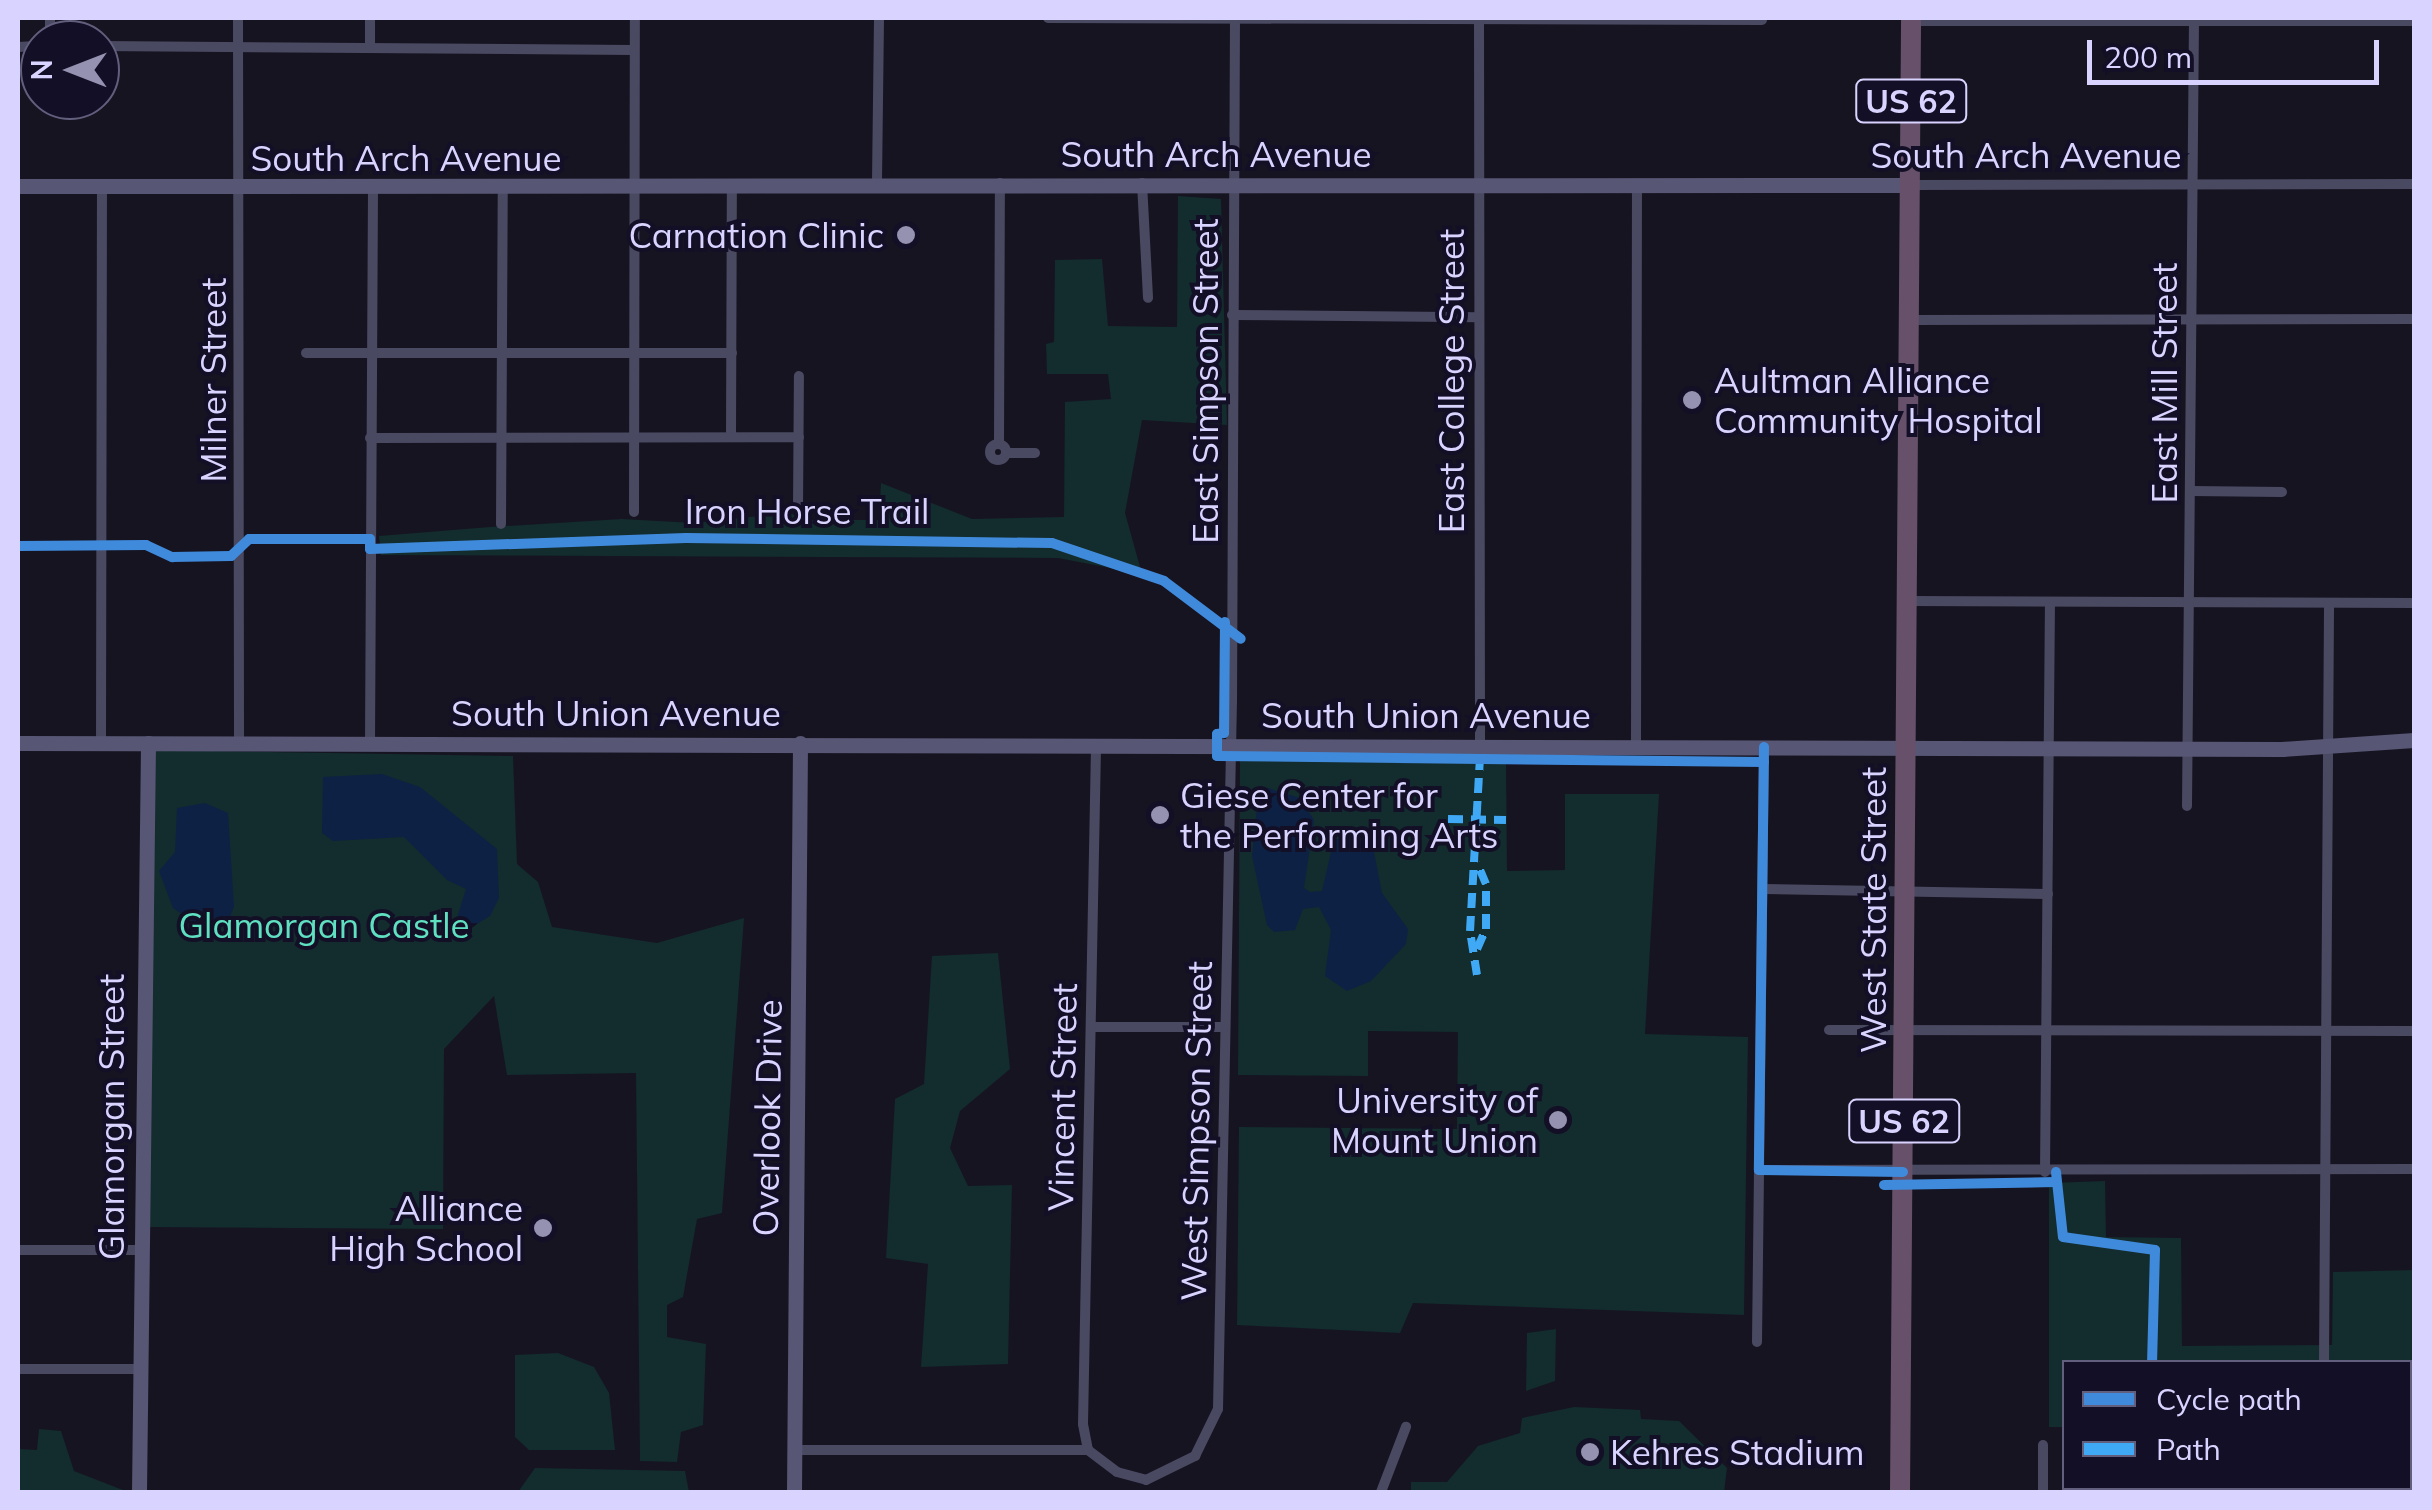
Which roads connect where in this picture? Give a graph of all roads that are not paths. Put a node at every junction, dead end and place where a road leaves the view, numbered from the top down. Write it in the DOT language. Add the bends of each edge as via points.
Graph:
graph roads {
  1 [pos="238,18"];
  2 [pos="370,18"];
  3 [pos="635,18"];
  4 [pos="878,18"];
  5 [pos="1048,18"];
  6 [pos="1235,18"];
  7 [pos="1478,19"];
  8 [pos="2194,19"];
  9 [pos="1762,20"];
  10 [pos="1911,20"];
  11 [pos="2414,20"];
  12 [pos="120,46"];
  13 [pos="240,47"];
  14 [pos="370,48"];
  15 [pos="634,50"];
  16 [pos="877,182"];
  17 [pos="1000,183"];
  18 [pos="1142,183"];
  19 [pos="1232,184"];
  20 [pos="2414,184"];
  21 [pos="1478,185"];
  22 [pos="1910,185"];
  23 [pos="2193,185"];
  24 [pos="18,186"];
  25 [pos="102,186"];
  26 [pos="242,186"];
  27 [pos="373,187"];
  28 [pos="1638,187"];
  29 [pos="634,188"];
  30 [pos="732,188"];
  31 [pos="503,189"];
  32 [pos="1148,298"];
  33 [pos="1232,315"];
  34 [pos="1478,317"];
  35 [pos="2414,319"];
  36 [pos="1909,320"];
  37 [pos="2192,320"];
  38 [pos="306,353"];
  39 [pos="372,353"];
  40 [pos="502,353"];
  41 [pos="634,353"];
  42 [pos="732,353"];
  43 [pos="799,376"];
  44 [pos="634,437"];
  45 [pos="731,437"];
  46 [pos="799,437"];
  47 [pos="370,438"];
  48 [pos="501,438"];
  49 [pos="1035,453"];
  50 [pos="2191,491"];
  51 [pos="2282,492"];
  52 [pos="798,508"];
  53 [pos="634,512"];
  54 [pos="501,524"];
  55 [pos="1907,601"];
  56 [pos="2329,603"];
  57 [pos="2414,603"];
  58 [pos="2050,604"];
  59 [pos="2190,604"];
  60 [pos="2414,740"];
  61 [pos="18,743"];
  62 [pos="100,743"];
  63 [pos="148,743"];
  64 [pos="239,743"];
  65 [pos="370,743"];
  66 [pos="800,743"];
  67 [pos="1096,744"];
  68 [pos="1231,745"];
  69 [pos="1480,745"];
  70 [pos="1636,746"];
  71 [pos="1764,747"];
  72 [pos="2048,748"];
  73 [pos="2190,748"];
  74 [pos="2330,748"];
  75 [pos="1907,749"];
  76 [pos="2187,806"];
  77 [pos="1762,890"];
  78 [pos="1906,892"];
  79 [pos="2048,894"];
  80 [pos="1225,1027"];
  81 [pos="1091,1028"];
  82 [pos="1829,1030"];
  83 [pos="1905,1030"];
  84 [pos="2328,1031"];
  85 [pos="2414,1031"];
  86 [pos="2047,1032"];
  87 [pos="2414,1169"];
  88 [pos="1759,1170"];
  89 [pos="2326,1170"];
  90 [pos="1903,1172"];
  91 [pos="2044,1172"];
  92 [pos="18,1250"];
  93 [pos="140,1250"];
  94 [pos="1756,1342"];
  95 [pos="2324,1360"];
  96 [pos="18,1369"];
  97 [pos="139,1369"];
  98 [pos="1406,1427"];
  99 [pos="2043,1445"];
  100 [pos="795,1450"];
  101 [pos="1088,1450"];
  102 [pos="1146,1486"];
  103 [pos="138,1492"];
  104 [pos="794,1492"];
  105 [pos="1381,1492"];
  106 [pos="1900,1492"];
  107 [pos="2042,1492"];
  1 -- 13 [label="street, Milner Street"];
  2 -- 14 [label="street"];
  3 -- 15 [label="street"];
  4 -- 16 [label="street"];
  5 -- 6 [label="street"];
  6 -- 7 [label="street"];
  6 -- 19 [label="street, East Simpson Street"];
  7 -- 9 [label="street"];
  7 -- 21 [label="street, East College Street"];
  8 -- 10 [label="street"];
  8 -- 11 [label="street"];
  8 -- 23 [label="street, East Mill Street"];
  10 -- 22 [label="highway, US 62"];
  12 -- 13 [label="street"];
  13 -- 14 [label="street"];
  13 -- 26 [label="street, Milner Street"];
  14 -- 15 [label="street"];
  15 -- 29 [label="street"];
  16 -- 17 [label="street, South Arch Avenue"];
  16 -- 30 [label="street, South Arch Avenue"];
  17 -- 18 [label="street, South Arch Avenue"];
  17 -- 49 [label="street" via="1003,448"];
  18 -- 19 [label="street, South Arch Avenue"];
  18 -- 32 [label="street"];
  19 -- 21 [label="street, South Arch Avenue"];
  19 -- 33 [label="street, East Simpson Street"];
  20 -- 23 [label="street, South Arch Avenue"];
  21 -- 28 [label="street, South Arch Avenue"];
  21 -- 34 [label="street, East College Street"];
  22 -- 23 [label="street, South Arch Avenue"];
  22 -- 28 [label="street, South Arch Avenue"];
  22 -- 36 [label="highway, US 62"];
  23 -- 37 [label="street, East Mill Street"];
  24 -- 25 [label="street, South Arch Avenue"];
  25 -- 26 [label="street, South Arch Avenue"];
  25 -- 62 [label="street"];
  26 -- 27 [label="street, South Arch Avenue"];
  26 -- 64 [label="street, Milner Street"];
  27 -- 31 [label="street, South Arch Avenue"];
  27 -- 39 [label="street"];
  28 -- 70 [label="street"];
  29 -- 30 [label="street, South Arch Avenue"];
  29 -- 31 [label="street, South Arch Avenue"];
  29 -- 41 [label="street"];
  30 -- 42 [label="street"];
  31 -- 40 [label="street"];
  33 -- 34 [label="street"];
  33 -- 68 [label="street, East Simpson Street"];
  34 -- 69 [label="street, East College Street"];
  35 -- 37 [label="street"];
  36 -- 37 [label="street"];
  36 -- 55 [label="highway, US 62"];
  37 -- 50 [label="street, East Mill Street"];
  38 -- 39 [label="street"];
  39 -- 40 [label="street"];
  39 -- 47 [label="street"];
  40 -- 41 [label="street"];
  40 -- 48 [label="street"];
  41 -- 42 [label="street"];
  41 -- 44 [label="street"];
  42 -- 45 [label="street"];
  43 -- 46 [label="street"];
  44 -- 45 [label="street"];
  44 -- 48 [label="street"];
  44 -- 53 [label="street"];
  45 -- 46 [label="street"];
  46 -- 52 [label="street"];
  47 -- 48 [label="street"];
  47 -- 65 [label="street"];
  48 -- 54 [label="street"];
  50 -- 51 [label="street"];
  50 -- 59 [label="street, East Mill Street"];
  55 -- 58 [label="street"];
  55 -- 75 [label="highway, US 62"];
  56 -- 57 [label="street"];
  56 -- 59 [label="street"];
  56 -- 74 [label="street"];
  58 -- 59 [label="street"];
  58 -- 72 [label="street"];
  59 -- 73 [label="street, East Mill Street"];
  60 -- 74 [label="street, South Union Avenue"];
  61 -- 62 [label="street, South Union Avenue"];
  62 -- 63 [label="street, South Union Avenue"];
  63 -- 64 [label="street, South Union Avenue"];
  63 -- 93 [label="street, Glamorgan Street"];
  64 -- 65 [label="street, South Union Avenue"];
  65 -- 66 [label="street, South Union Avenue"];
  66 -- 67 [label="street, South Union Avenue"];
  66 -- 100 [label="street, Overlook Drive"];
  67 -- 68 [label="street, South Union Avenue"];
  67 -- 81 [label="street, Vincent Street"];
  68 -- 69 [label="street, South Union Avenue"];
  68 -- 80 [label="street, West Simpson Street"];
  69 -- 70 [label="street, South Union Avenue"];
  70 -- 71 [label="street, South Union Avenue"];
  71 -- 75 [label="street, South Union Avenue"];
  71 -- 77 [label="street"];
  72 -- 73 [label="street, South Union Avenue"];
  72 -- 75 [label="street, South Union Avenue"];
  72 -- 79 [label="street"];
  73 -- 74 [label="street, South Union Avenue"];
  73 -- 76 [label="street, East Mill Street"];
  74 -- 84 [label="street"];
  75 -- 78 [label="highway, West State Street / US 62"];
  77 -- 78 [label="street"];
  77 -- 88 [label="street"];
  78 -- 79 [label="street"];
  78 -- 83 [label="highway, West State Street / US 62"];
  79 -- 86 [label="street"];
  80 -- 81 [label="street"];
  80 -- 102 [label="street, West Simpson Street" via="1218,1409 1195,1456"];
  81 -- 101 [label="street, Vincent Street" via="1083,1424"];
  82 -- 83 [label="street"];
  83 -- 86 [label="street"];
  83 -- 90 [label="highway, West State Street / US 62"];
  84 -- 85 [label="street"];
  84 -- 86 [label="street"];
  84 -- 89 [label="street"];
  86 -- 91 [label="street"];
  87 -- 89 [label="street"];
  88 -- 90 [label="street"];
  88 -- 94 [label="street"];
  89 -- 91 [label="street"];
  89 -- 95 [label="street"];
  90 -- 91 [label="street"];
  90 -- 106 [label="highway, West State Street / US 62"];
  92 -- 93 [label="street"];
  93 -- 97 [label="street, Glamorgan Street"];
  96 -- 97 [label="street"];
  97 -- 103 [label="street, Glamorgan Street"];
  98 -- 105 [label="street"];
  99 -- 107 [label="street"];
  100 -- 101 [label="street"];
  100 -- 104 [label="street, Overlook Drive"];
  101 -- 102 [label="street"];
}
